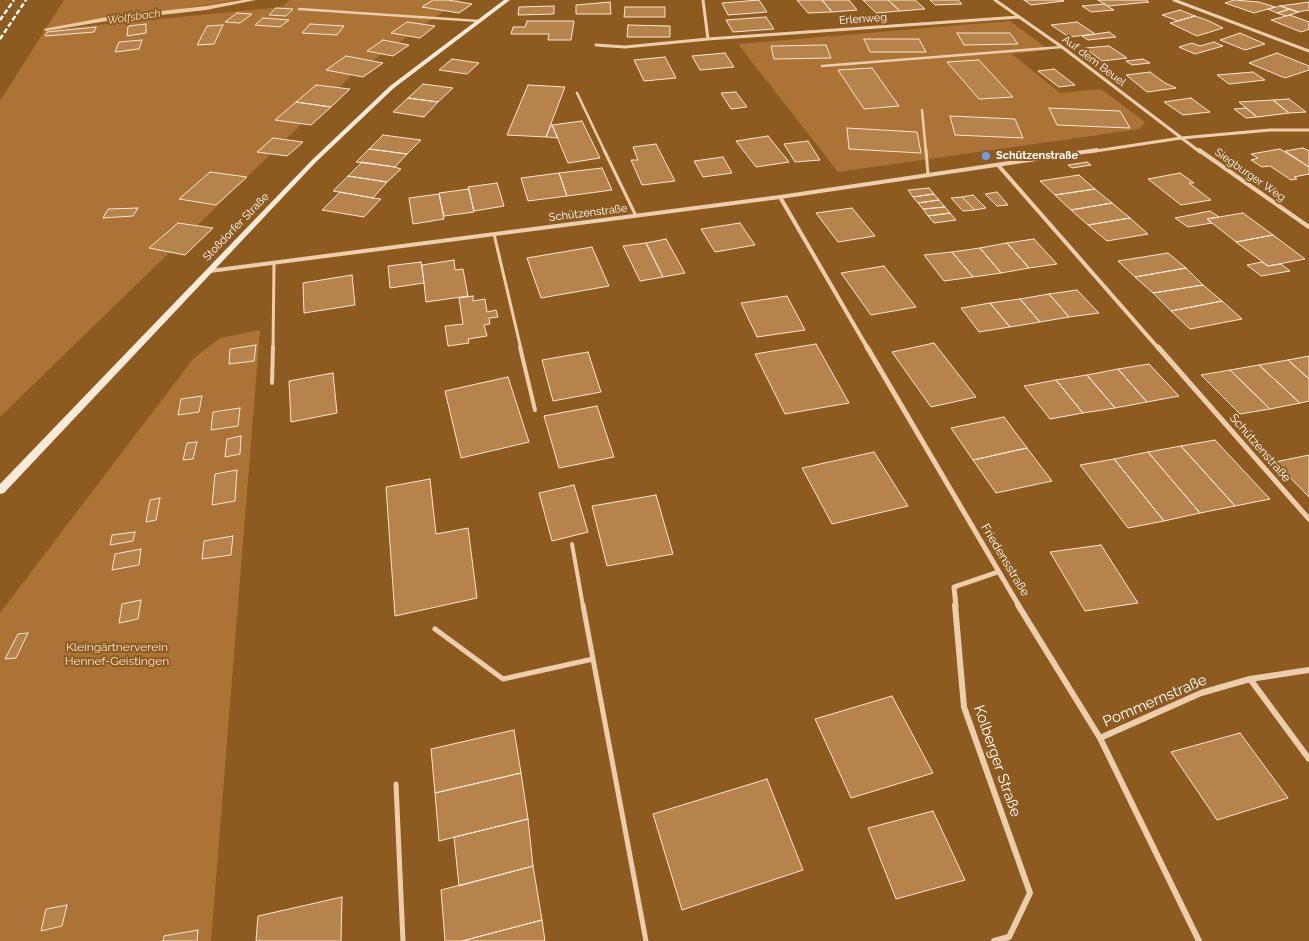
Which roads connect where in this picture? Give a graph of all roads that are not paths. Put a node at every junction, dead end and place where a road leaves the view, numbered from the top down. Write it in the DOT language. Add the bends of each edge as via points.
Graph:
graph roads {
  1 [pos="507,0"];
  2 [pos="703,0"];
  3 [pos="995,0"];
  4 [pos="1174,0"];
  5 [pos="299,9"];
  6 [pos="1019,17"];
  7 [pos="479,21"];
  8 [pos="708,39"];
  9 [pos="596,45"];
  10 [pos="1062,48"];
  11 [pos="1309,51"];
  12 [pos="822,66"];
  13 [pos="577,93"];
  14 [pos="922,110"];
  15 [pos="1309,130"];
  16 [pos="1181,138"];
  17 [pos="998,165"];
  18 [pos="928,176"];
  19 [pos="780,197"];
  20 [pos="636,216"];
  21 [pos="1309,227"];
  22 [pos="494,234"];
  23 [pos="274,263"];
  24 [pos="210,271"];
  25 [pos="272,383"];
  26 [pos="535,410"];
  27 [pos="0,490"];
  28 [pos="1309,519"];
  29 [pos="572,544"];
  30 [pos="998,572"];
  31 [pos="435,629"];
  32 [pos="593,659"];
  33 [pos="1309,670"];
  34 [pos="1250,679"];
  35 [pos="1100,738"];
  36 [pos="1309,759"];
  37 [pos="396,784"];
  38 [pos="403,941"];
  39 [pos="646,941"];
  40 [pos="994,941"];
  41 [pos="1199,941"];
  1 -- 7 [label="main road, Stoßdorfer Straße"];
  2 -- 8 [label="street"];
  3 -- 6 [label="street, Auf dem Beuel"];
  4 -- 11 [label="street"];
  5 -- 7 [label="lane"];
  6 -- 8 [label="street, Erlenweg"];
  6 -- 10 [label="street, Auf dem Beuel"];
  7 -- 24 [label="main road, Stoßdorfer Straße" via="392,87 314,161"];
  8 -- 9 [label="street, Erlenweg" via="625,47"];
  10 -- 12 [label="lane"];
  10 -- 16 [label="street, Auf dem Beuel"];
  13 -- 20 [label="lane"];
  14 -- 18 [label="lane"];
  15 -- 16 [label="street, Schützenstraße"];
  16 -- 17 [label="street, Schützenstraße"];
  16 -- 21 [label="street, Siegburger Weg"];
  17 -- 18 [label="street, Schützenstraße"];
  17 -- 28 [label="street, Schützenstraße"];
  18 -- 19 [label="street, Schützenstraße"];
  19 -- 20 [label="street, Schützenstraße"];
  19 -- 30 [label="street, Friedensstraße"];
  20 -- 22 [label="street, Schützenstraße"];
  22 -- 23 [label="street, Schützenstraße"];
  22 -- 26 [label="lane"];
  23 -- 24 [label="street, Schützenstraße"];
  23 -- 25 [label="lane"];
  24 -- 27 [label="main road, Stoßdorfer Straße"];
  29 -- 32 [label="lane"];
  30 -- 35 [label="street, Friedensstraße"];
  30 -- 40 [label="street, Kolberger Straße" via="954,587 964,707 1030,893 1009,937"];
  31 -- 32 [label="lane" via="503,679"];
  32 -- 39 [label="lane"];
  33 -- 34 [label="street, Pommernstraße"];
  34 -- 35 [label="street, Pommernstraße" via="1201,693"];
  34 -- 36 [label="street"];
  35 -- 41 [label="street, Friedensstraße"];
  37 -- 38 [label="lane"];
}
